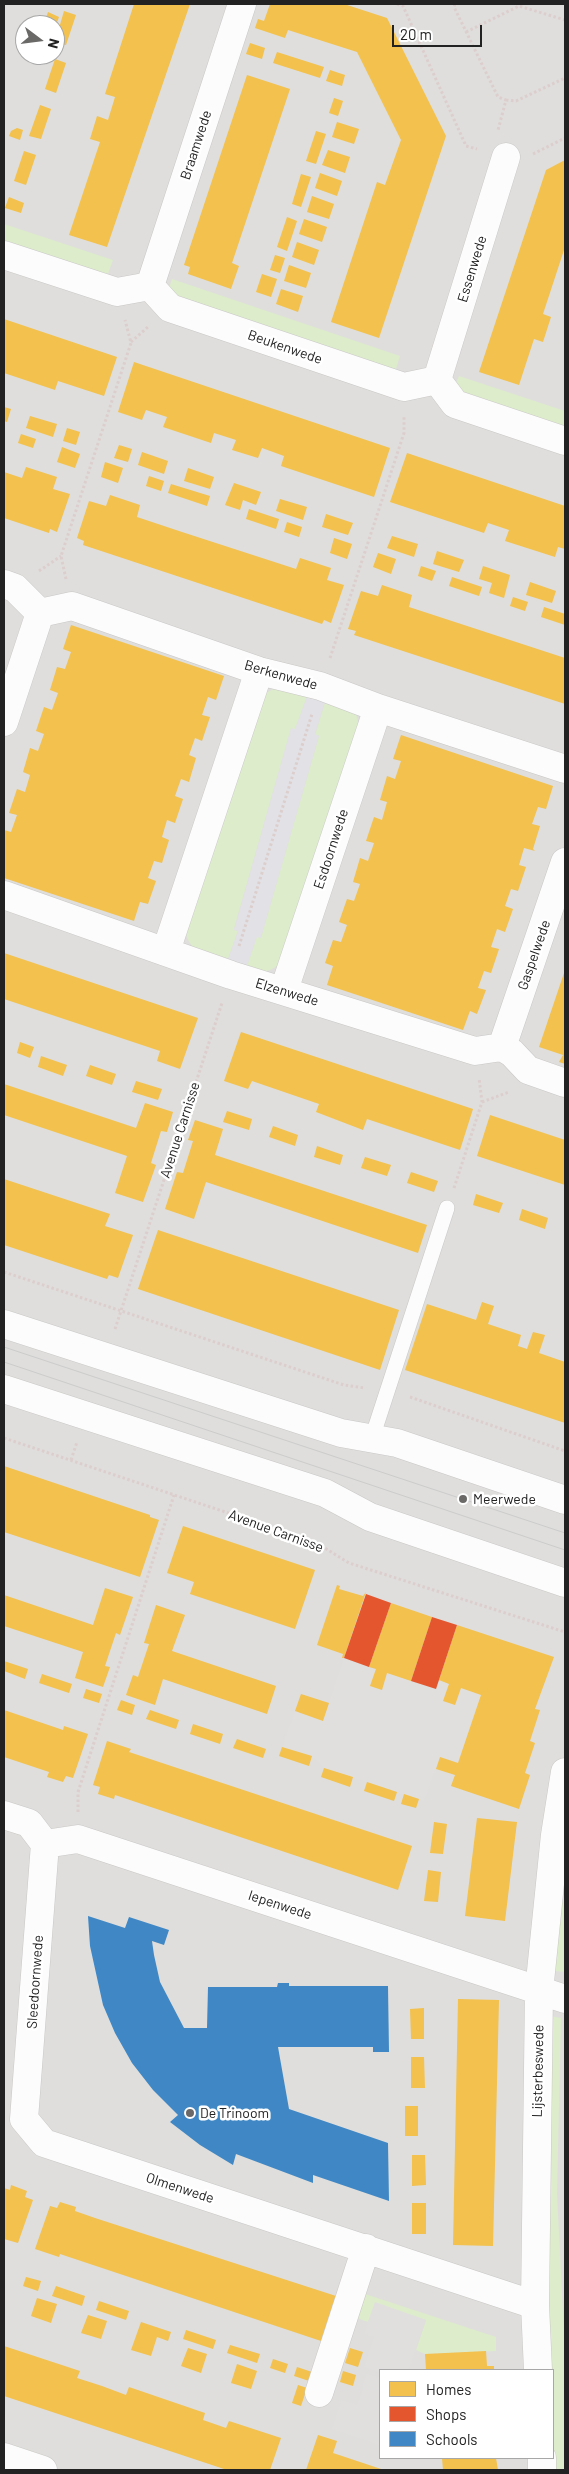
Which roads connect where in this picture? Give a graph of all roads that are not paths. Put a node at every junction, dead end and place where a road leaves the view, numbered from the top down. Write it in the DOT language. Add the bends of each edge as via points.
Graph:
graph roads {
  1 [pos="242,4"];
  2 [pos="499,155"];
  3 [pos="4,255"];
  4 [pos="150,286"];
  5 [pos="437,380"];
  6 [pos="565,440"];
  7 [pos="4,584"];
  8 [pos="40,613"];
  9 [pos="259,671"];
  10 [pos="378,708"];
  11 [pos="4,722"];
  12 [pos="565,769"];
  13 [pos="565,862"];
  14 [pos="4,895"];
  15 [pos="166,951"];
  16 [pos="284,990"];
  17 [pos="502,1047"];
  18 [pos="565,1083"];
  19 [pos="447,1208"];
  20 [pos="4,1324"];
  21 [pos="4,1389"];
  22 [pos="372,1438"];
  23 [pos="565,1500"];
  24 [pos="565,1583"];
  25 [pos="565,1772"];
  26 [pos="4,1815"];
  27 [pos="45,1844"];
  28 [pos="539,1991"];
  29 [pos="565,1999"];
  30 [pos="14,2122"];
  31 [pos="366,2248"];
  32 [pos="535,2305"];
  33 [pos="538,2369"];
  34 [pos="318,2393"];
  35 [pos="4,2457"];
  36 [pos="43,2470"];
  1 -- 4 [label="street, Braamwede"];
  2 -- 5 [label="street, Essenwede"];
  3 -- 4 [label="street" via="117,292"];
  4 -- 5 [label="street, Beukenwede" via="170,308 404,387"];
  5 -- 6 [label="street" via="455,404"];
  7 -- 8 [label="street" via="15,588"];
  8 -- 9 [label="street, Berkenwede" via="72,606"];
  8 -- 11 [label="street"];
  9 -- 10 [label="street, Berkenwede" via="320,686"];
  9 -- 15 [label="street"];
  10 -- 12 [label="street, Berkenwede"];
  10 -- 16 [label="street, Esdoornwede"];
  13 -- 17 [label="street, Gaspelwede"];
  14 -- 15 [label="street, Elzenwede"];
  15 -- 16 [label="street, Elzenwede" via="230,975"];
  16 -- 17 [label="street, Elzenwede" via="475,1050"];
  17 -- 18 [label="street" via="528,1070"];
  19 -- 22 [label="lane"];
  20 -- 22 [label="street" via="342,1433"];
  21 -- 24 [label="street" via="325,1493 370,1517"];
  22 -- 23 [label="street" via="397,1443"];
  25 -- 28 [label="street, Lijsterbeswede" via="555,1835"];
  26 -- 27 [label="street" via="29,1823"];
  27 -- 28 [label="street, Iepenwede" via="78,1839"];
  27 -- 30 [label="street, Sleedoornwede"];
  28 -- 29 [label="street, Iepenwede"];
  28 -- 32 [label="street, Lijsterbeswede"];
  30 -- 31 [label="street, Olmenwede" via="44,2143"];
  31 -- 32 [label="street, Olmenwede"];
  31 -- 34 [label="street"];
  32 -- 33 [label="street, Lijsterbeswede"];
  35 -- 36 [label="street"];
}
